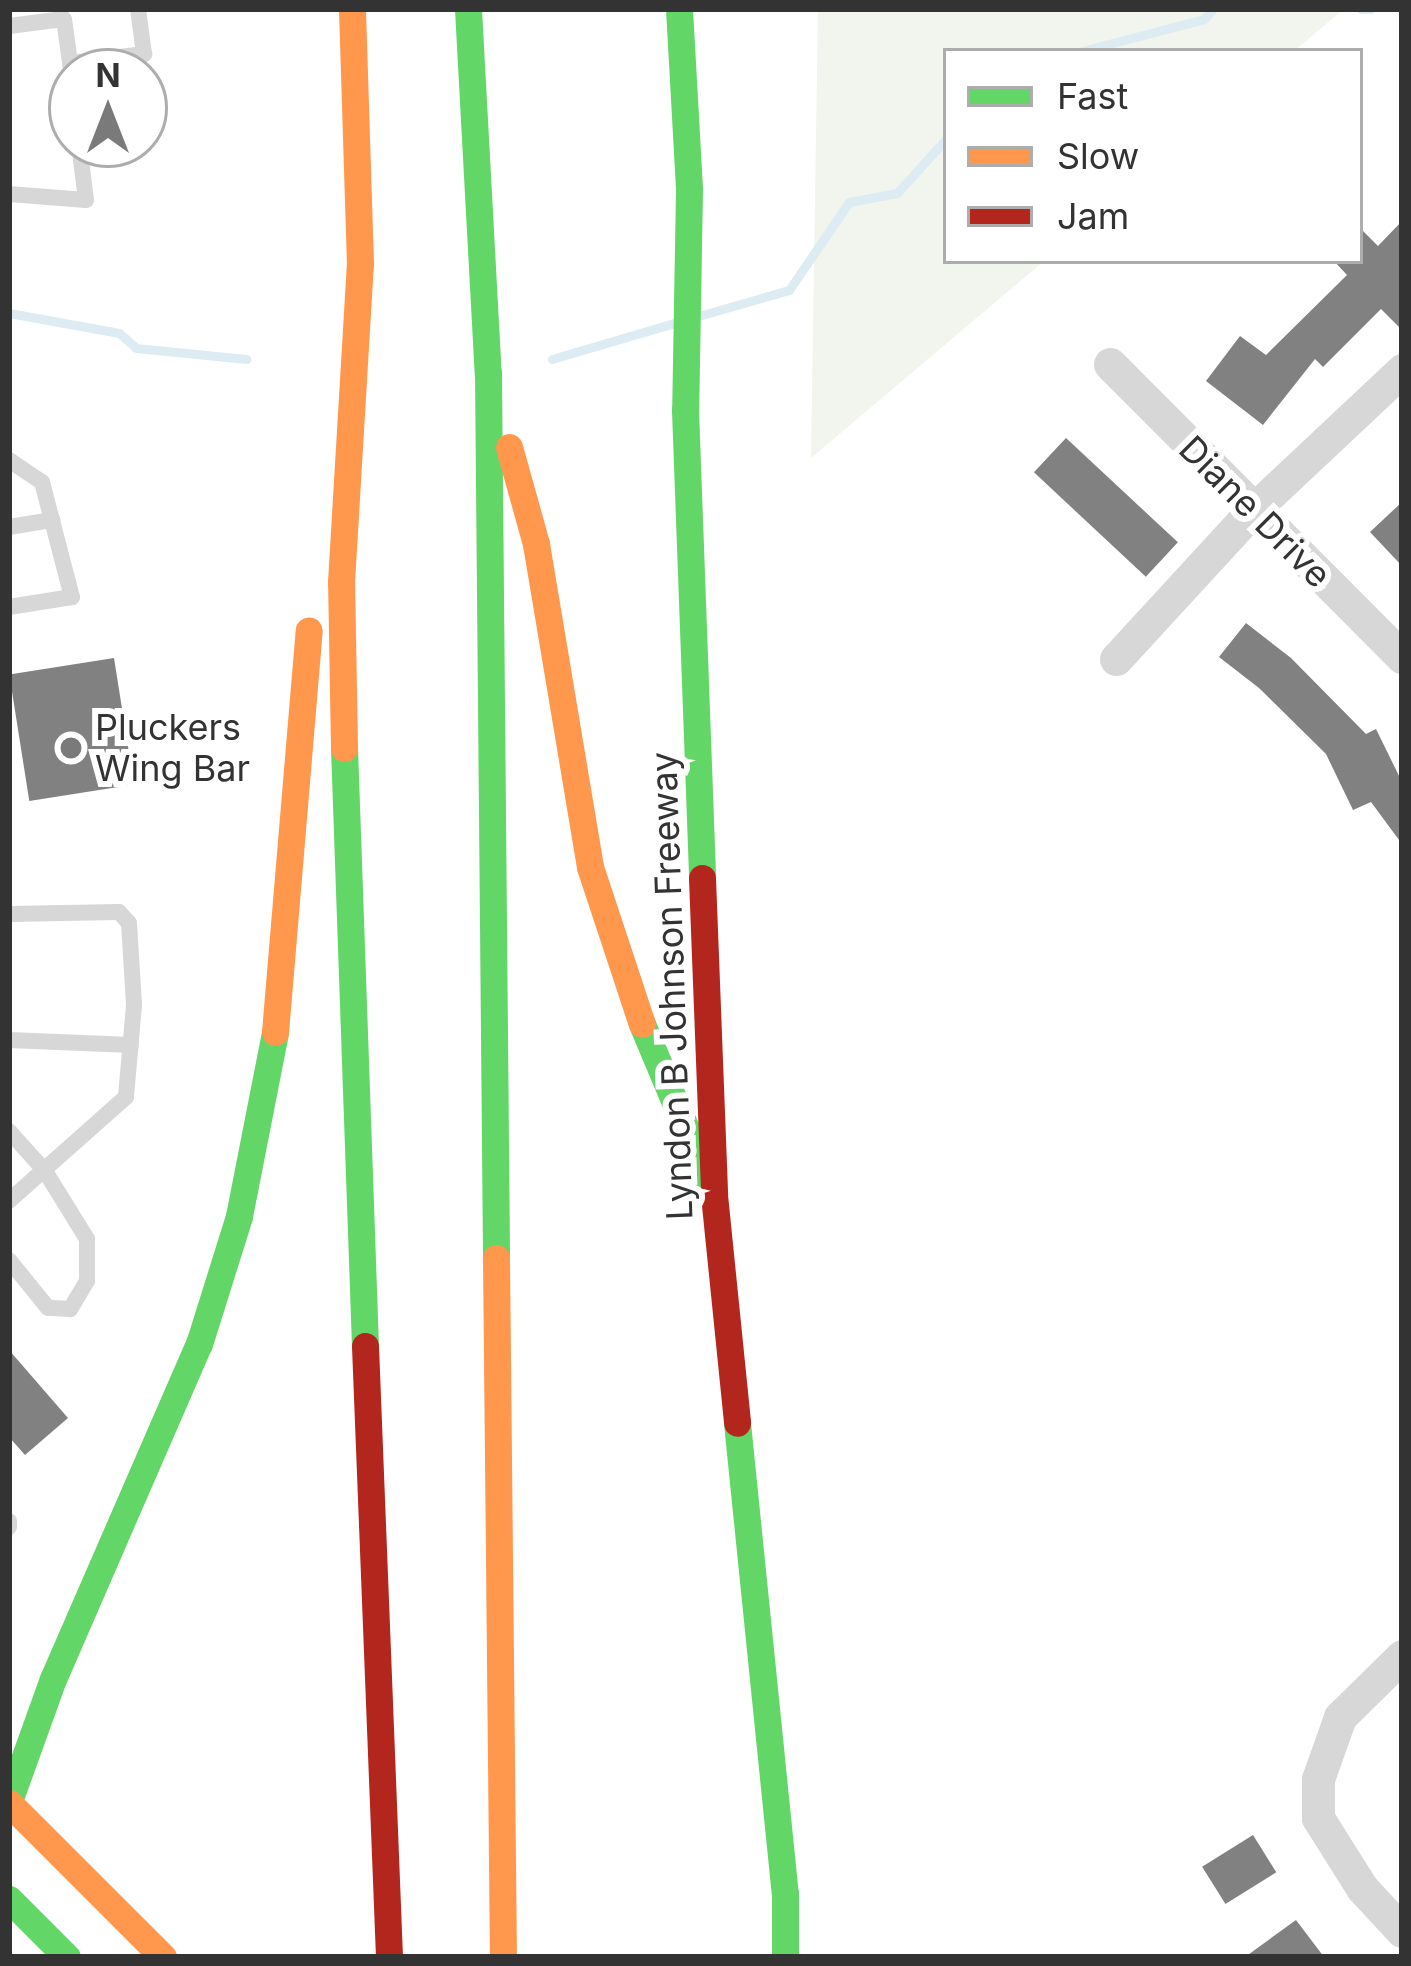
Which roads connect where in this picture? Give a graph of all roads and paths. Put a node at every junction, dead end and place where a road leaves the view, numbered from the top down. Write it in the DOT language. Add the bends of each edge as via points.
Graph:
graph roads {
  1 [pos="138,9"];
  2 [pos="352,9"];
  3 [pos="468,9"];
  4 [pos="679,9"];
  5 [pos="63,14"];
  6 [pos="9,26"];
  7 [pos="68,48"];
  8 [pos="144,48"];
  9 [pos="83,168"];
  10 [pos="9,194"];
  11 [pos="360,264"];
  12 [pos="1110,364"];
  13 [pos="1402,370"];
  14 [pos="488,374"];
  15 [pos="9,460"];
  16 [pos="1252,511"];
  17 [pos="52,520"];
  18 [pos="9,527"];
  19 [pos="9,607"];
  20 [pos="1402,657"];
  21 [pos="1115,659"];
  22 [pos="9,914"];
  23 [pos="9,1040"];
  24 [pos="131,1045"];
  25 [pos="9,1131"];
  26 [pos="44,1171"];
  27 [pos="714,1195"];
  28 [pos="9,1201"];
  29 [pos="9,1260"];
  30 [pos="1402,1656"];
  31 [pos="53,1679"];
  32 [pos="9,1716"];
  33 [pos="9,1802"];
  34 [pos="9,1900"];
  35 [pos="1402,1931"];
  36 [pos="67,1957"];
  37 [pos="164,1957"];
  38 [pos="389,1957"];
  39 [pos="503,1957"];
  40 [pos="785,1957"];
  1 -- 8 [label="lane"];
  2 -- 11 [label="main road"];
  3 -- 14 [label="main road"];
  4 -- 27 [label="main road, Lyndon B Johnson Freeway"];
  5 -- 6 [label="lane"];
  5 -- 7 [label="lane"];
  9 -- 10 [label="lane" via="86,200"];
  11 -- 31 [label="main road" via="312,583 286,962 266,1100 199,1344"];
  11 -- 38 [label="main road" via="341,582"];
  12 -- 16 [label="street, Diane Drive"];
  13 -- 16 [label="street"];
  14 -- 27 [label="main road" via="536,544 590,867 647,1040"];
  14 -- 39 [label="main road"];
  15 -- 17 [label="lane" via="42,482"];
  16 -- 20 [label="street, Diane Drive"];
  16 -- 21 [label="street"];
  17 -- 18 [label="lane"];
  17 -- 19 [label="lane" via="73,597"];
  22 -- 24 [label="lane" via="119,912 129,923"];
  23 -- 24 [label="lane"];
  24 -- 26 [label="lane" via="126,1097"];
  25 -- 26 [label="lane"];
  26 -- 28 [label="lane"];
  26 -- 29 [label="lane" via="87,1239 87,1281 70,1310 59,1311"];
  27 -- 40 [label="main road, Lyndon B Johnson Freeway"];
  30 -- 35 [label="street" via="1340,1717 1318,1779 1318,1818 1362,1888"];
  31 -- 32 [label="main road"];
  31 -- 33 [label="main road"];
  33 -- 37 [label="main road"];
  34 -- 36 [label="main road"];
}
